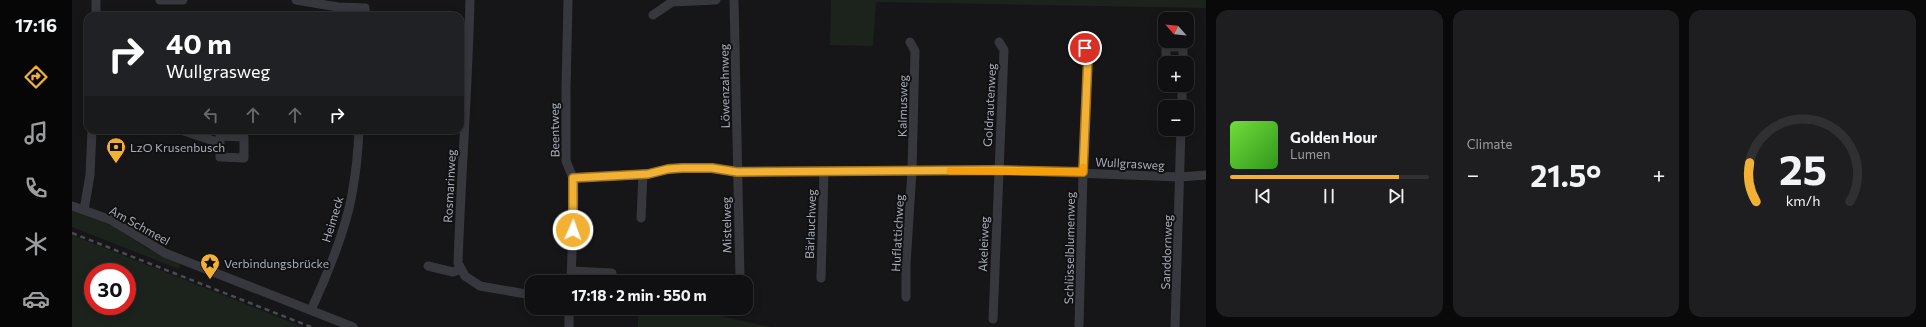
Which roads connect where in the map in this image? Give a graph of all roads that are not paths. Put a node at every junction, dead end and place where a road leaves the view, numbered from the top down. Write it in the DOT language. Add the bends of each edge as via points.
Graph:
graph roads {
  1 [pos="96,0"];
  2 [pos="160,0"];
  3 [pos="183,0"];
  4 [pos="296,0"];
  5 [pos="470,0"];
  6 [pos="568,0"];
  7 [pos="716,0"];
  8 [pos="734,0"];
  9 [pos="338,11"];
  10 [pos="96,12"];
  11 [pos="364,12"];
  12 [pos="653,15"];
  13 [pos="910,42"];
  14 [pos="1000,42"];
  15 [pos="1085,48"];
  16 [pos="1166,56"];
  17 [pos="1183,56"];
  18 [pos="92,134"];
  19 [pos="193,134"];
  20 [pos="359,134"];
  21 [pos="1181,136"];
  22 [pos="220,143"];
  23 [pos="998,170"];
  24 [pos="824,171"];
  25 [pos="912,171"];
  26 [pos="737,172"];
  27 [pos="1083,172"];
  28 [pos="643,174"];
  29 [pos="1206,175"];
  30 [pos="1180,177"];
  31 [pos="573,178"];
  32 [pos="72,206"];
  33 [pos="84,210"];
  34 [pos="641,218"];
  35 [pos="428,266"];
  36 [pos="461,269"];
  37 [pos="572,271"];
  38 [pos="612,273"];
  39 [pos="572,275"];
  40 [pos="740,275"];
  41 [pos="821,278"];
  42 [pos="525,294"];
  43 [pos="906,297"];
  44 [pos="311,310"];
  45 [pos="569,315"];
  46 [pos="993,319"];
  47 [pos="1079,325"];
  48 [pos="353,327"];
  49 [pos="569,327"];
  50 [pos="1175,327"];
  1 -- 10 [label="street"];
  2 -- 3 [label="street"];
  4 -- 9 [label="street"];
  5 -- 36 [label="street, Rosmarinweg" via="458,263"];
  6 -- 31 [label="street, Beentweg" via="566,161"];
  7 -- 12 [label="street" via="672,2"];
  8 -- 26 [label="street, Löwenzahnweg"];
  9 -- 11 [label="street" via="365,8"];
  13 -- 25 [label="street, Kalmusweg" via="915,51"];
  14 -- 23 [label="street, Goldrautenweg" via="1004,50"];
  15 -- 27 [label="street, Schlüsselblumenweg" via="1088,56"];
  16 -- 17 [label="street" via="1166,47 1183,48"];
  18 -- 33 [label="street" via="90,175"];
  19 -- 22 [label="street"];
  20 -- 44 [label="street, Heimeck" via="352,196"];
  21 -- 30 [label="street, Sanddornweg"];
  23 -- 25 [label="street, Wullgrasweg"];
  23 -- 27 [label="street, Wullgrasweg"];
  23 -- 46 [label="street, Akeleiweg"];
  24 -- 25 [label="street, Wullgrasweg"];
  24 -- 26 [label="street, Wullgrasweg"];
  24 -- 41 [label="street, Bärlauchweg"];
  25 -- 43 [label="street, Huflattichweg"];
  26 -- 28 [label="street, Wullgrasweg" via="712,168 682,168"];
  26 -- 40 [label="street, Mistelweg"];
  27 -- 30 [label="street, Wullgrasweg"];
  27 -- 47 [label="street, Schlüsselblumenweg"];
  28 -- 31 [label="street, Wullgrasweg"];
  28 -- 34 [label="street"];
  29 -- 30 [label="street, Wullgrasweg"];
  30 -- 50 [label="street, Sanddornweg"];
  31 -- 37 [label="street, Beentweg"];
  32 -- 33 [label="street, Am Schmeel"];
  33 -- 44 [label="street, Am Schmeel" via="111,220 165,253"];
  35 -- 36 [label="street" via="453,272"];
  36 -- 42 [label="street" via="465,276 480,286"];
  37 -- 38 [label="street"];
  37 -- 39 [label="street, Beentweg"];
  44 -- 48 [label="street, Am Schmeel"];
  45 -- 49 [label="street"];
}
